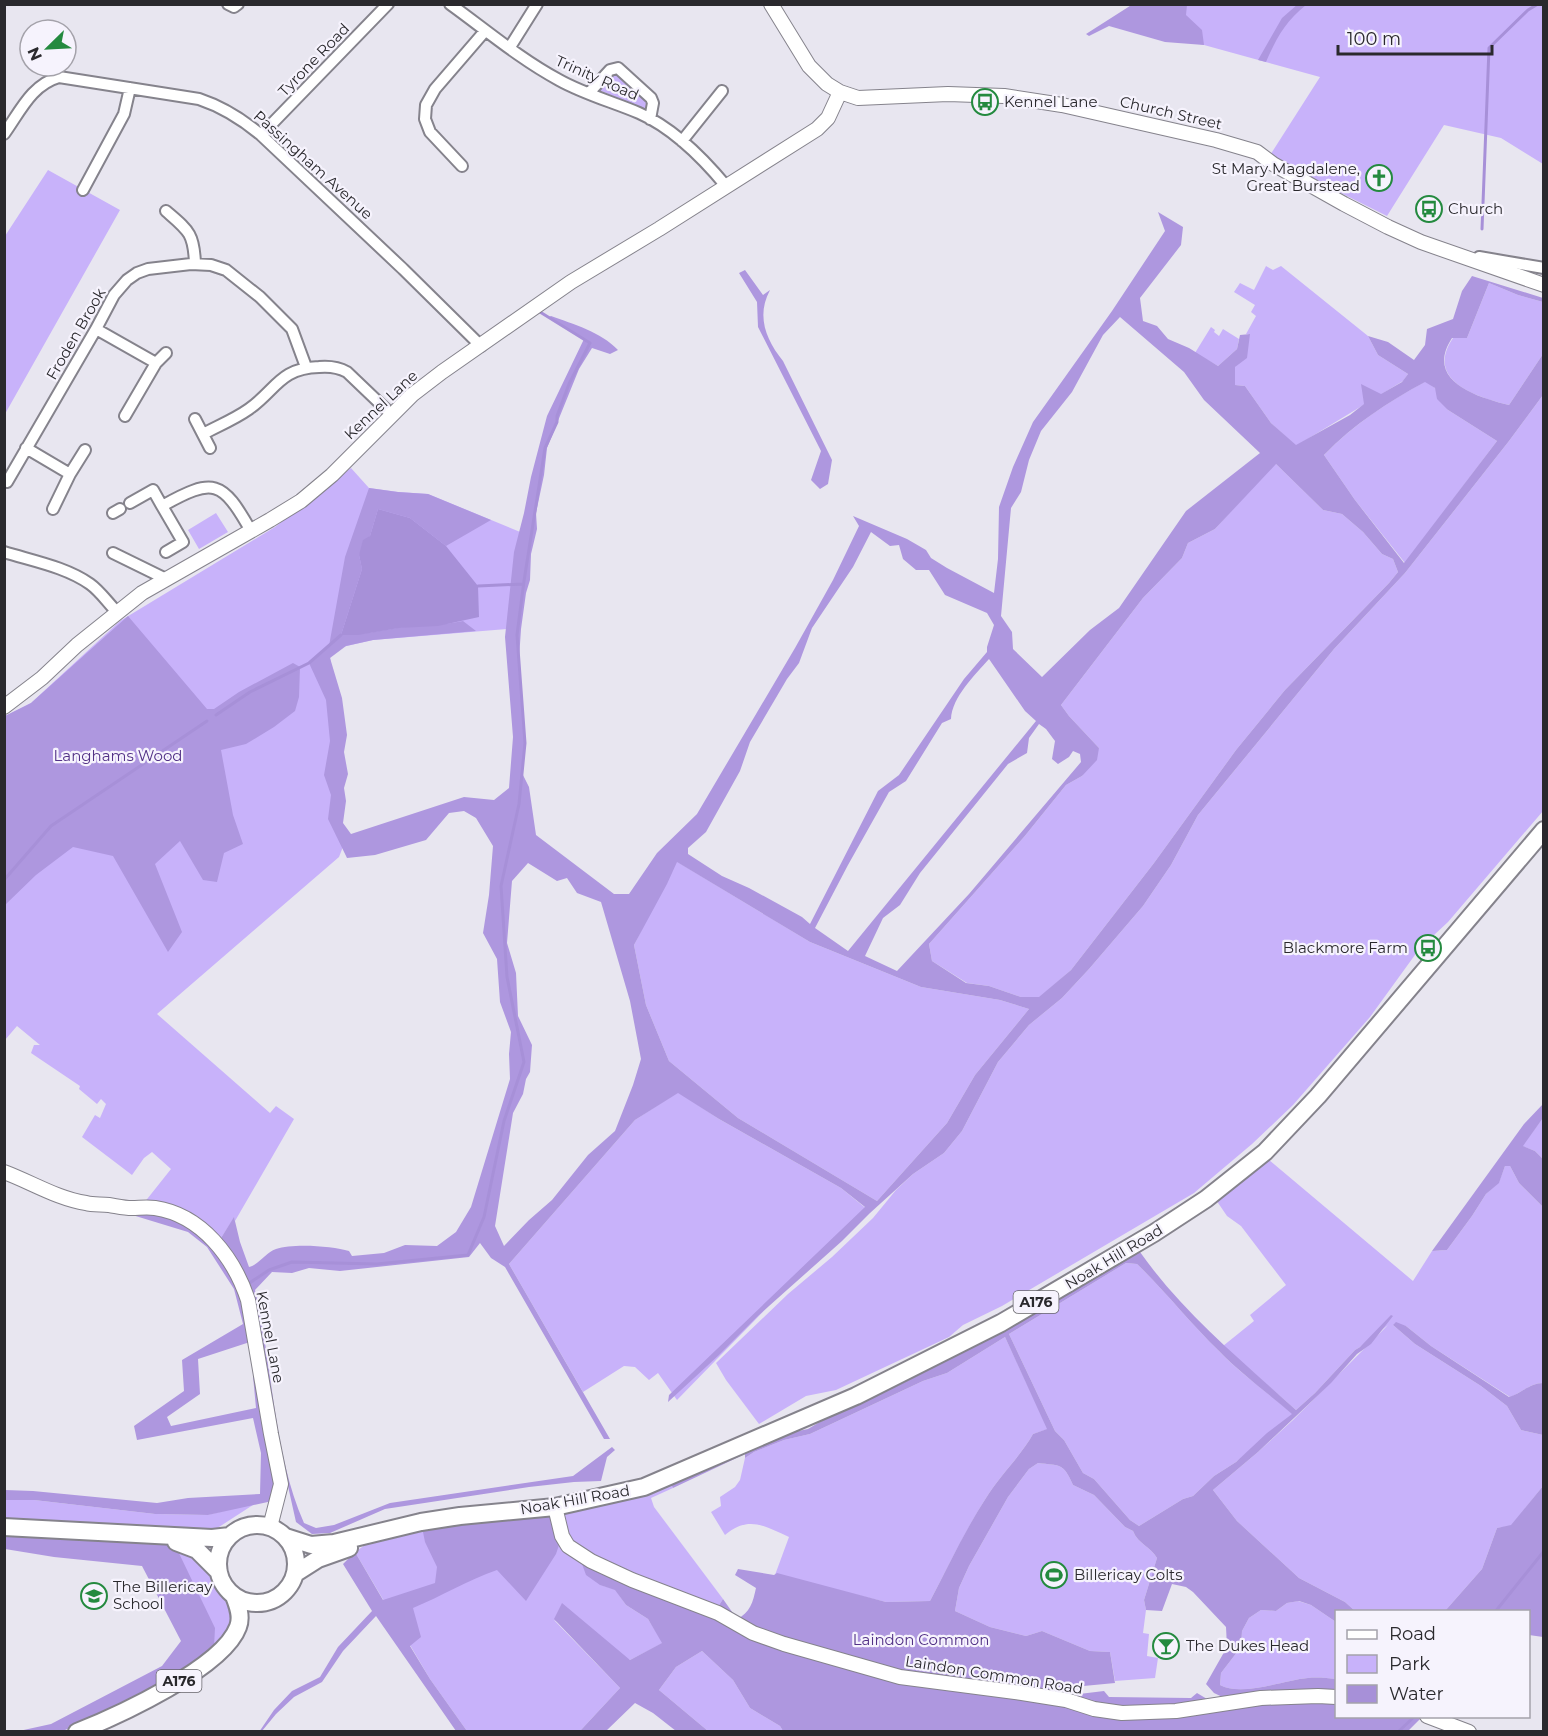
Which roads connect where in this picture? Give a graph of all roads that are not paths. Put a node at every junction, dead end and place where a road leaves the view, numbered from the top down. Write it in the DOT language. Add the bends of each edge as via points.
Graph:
graph roads {
  1 [pos="228,4"];
  2 [pos="238,4"];
  3 [pos="388,4"];
  4 [pos="450,4"];
  5 [pos="537,4"];
  6 [pos="771,4"];
  7 [pos="485,31"];
  8 [pos="510,47"];
  9 [pos="130,87"];
  10 [pos="722,92"];
  11 [pos="840,92"];
  12 [pos="589,93"];
  13 [pos="650,119"];
  14 [pos="4,134"];
  15 [pos="261,135"];
  16 [pos="682,141"];
  17 [pos="462,166"];
  18 [pos="726,186"];
  19 [pos="83,190"];
  20 [pos="166,211"];
  21 [pos="1467,259"];
  22 [pos="195,264"];
  23 [pos="1544,268"];
  24 [pos="1544,285"];
  25 [pos="96,329"];
  26 [pos="481,346"];
  27 [pos="165,353"];
  28 [pos="156,363"];
  29 [pos="306,367"];
  30 [pos="392,415"];
  31 [pos="125,416"];
  32 [pos="195,419"];
  33 [pos="203,434"];
  34 [pos="26,448"];
  35 [pos="210,448"];
  36 [pos="85,450"];
  37 [pos="70,474"];
  38 [pos="7,482"];
  39 [pos="162,506"];
  40 [pos="53,508"];
  41 [pos="121,508"];
  42 [pos="251,531"];
  43 [pos="4,552"];
  44 [pos="166,552"];
  45 [pos="113,553"];
  46 [pos="166,579"];
  47 [pos="117,612"];
  48 [pos="4,707"];
  49 [pos="1544,830"];
  50 [pos="4,1172"];
  51 [pos="555,1507"];
  52 [pos="4,1527"];
  53 [pos="270,1527"];
  54 [pos="382,1533"];
  55 [pos="159,1535"];
  56 [pos="230,1536"];
  57 [pos="286,1537"];
  58 [pos="219,1572"];
  59 [pos="296,1573"];
  60 [pos="234,1596"];
  61 [pos="1335,1697"];
  62 [pos="1432,1718"];
  63 [pos="77,1731"];
  64 [pos="1469,1731"];
  1 -- 2 [label="street"];
  3 -- 15 [label="street, Tyrone Road"];
  4 -- 7 [label="street, Trinity Road"];
  5 -- 8 [label="street"];
  6 -- 11 [label="street, Church Street" via="809,66"];
  7 -- 8 [label="street, Trinity Road"];
  7 -- 17 [label="street" via="426,105 425,119 430,132"];
  8 -- 12 [label="street, Trinity Road" via="561,81"];
  9 -- 14 [label="street, Passingham Avenue" via="59,77 46,81"];
  9 -- 15 [label="street, Passingham Avenue" via="216,104"];
  9 -- 19 [label="street" via="124,114"];
  10 -- 16 [label="street"];
  11 -- 18 [label="street, Kennel Lane" via="828,118 817,129"];
  11 -- 21 [label="street, Church Street" via="858,98 1004,96 1216,140 1257,152 1388,227"];
  12 -- 13 [label="street, Trinity Road"];
  12 -- 13 [label="street" via="610,70 618,68 651,98"];
  13 -- 16 [label="street, Trinity Road"];
  15 -- 26 [label="street, Passingham Avenue"];
  16 -- 18 [label="street, Trinity Road"];
  18 -- 26 [label="street, Kennel Lane" via="571,282"];
  20 -- 22 [label="street" via="189,232"];
  21 -- 23 [label="street"];
  21 -- 24 [label="street, Church Street"];
  22 -- 25 [label="street, Froden Brook" via="137,273 114,295"];
  22 -- 29 [label="street, Froden Brook" via="226,270 260,297 292,329"];
  25 -- 28 [label="street"];
  25 -- 34 [label="street, Froden Brook"];
  26 -- 30 [label="street, Kennel Lane" via="426,384"];
  27 -- 28 [label="street"];
  28 -- 31 [label="street"];
  29 -- 30 [label="street" via="340,368"];
  29 -- 33 [label="street" via="273,386 247,411"];
  30 -- 42 [label="street, Kennel Lane" via="301,501"];
  32 -- 33 [label="street"];
  33 -- 35 [label="street"];
  34 -- 37 [label="street"];
  34 -- 38 [label="street, Froden Brook"];
  36 -- 37 [label="street"];
  37 -- 40 [label="street"];
  39 -- 41 [label="street" via="153,490"];
  39 -- 42 [label="street" via="186,492 211,486 230,499"];
  39 -- 44 [label="street" via="183,542"];
  42 -- 46 [label="street, Kennel Lane"];
  43 -- 47 [label="street" via="82,579"];
  45 -- 46 [label="street"];
  46 -- 47 [label="street, Kennel Lane"];
  47 -- 48 [label="street, Kennel Lane"];
  49 -- 51 [label="main road, Noak Hill Road / A176" via="1293,1124 1203,1201 1001,1323 866,1391 644,1487"];
  50 -- 53 [label="street, Kennel Lane" via="86,1203 155,1208 173,1214 192,1224 224,1252 242,1281 248,1300 278,1466 281,1484"];
  51 -- 54 [label="main road, Noak Hill Road / A176" via="460,1516"];
  51 -- 61 [label="street, Laindon Common Road" via="568,1546 591,1561 718,1613 753,1633 900,1677 1066,1700 1122,1713 1176,1711 1261,1698"];
  52 -- 55 [label="main road"];
  53 -- 56 [label="main road" via="247,1527"];
  53 -- 57 [label="main road"];
  54 -- 57 [label="main road, Noak Hill Road / A176" via="311,1545"];
  54 -- 59 [label="main road, Noak Hill Road / A176" via="318,1559"];
  55 -- 56 [label="main road"];
  55 -- 58 [label="main road" via="197,1550"];
  56 -- 58 [label="main road" via="220,1552"];
  57 -- 59 [label="main road" via="295,1554"];
  58 -- 60 [label="main road"];
  59 -- 60 [label="main road" via="288,1588 267,1602 250,1603"];
  60 -- 63 [label="main road, A176" via="239,1610 238,1628 211,1659 162,1690"];
  62 -- 64 [label="street"];
}
